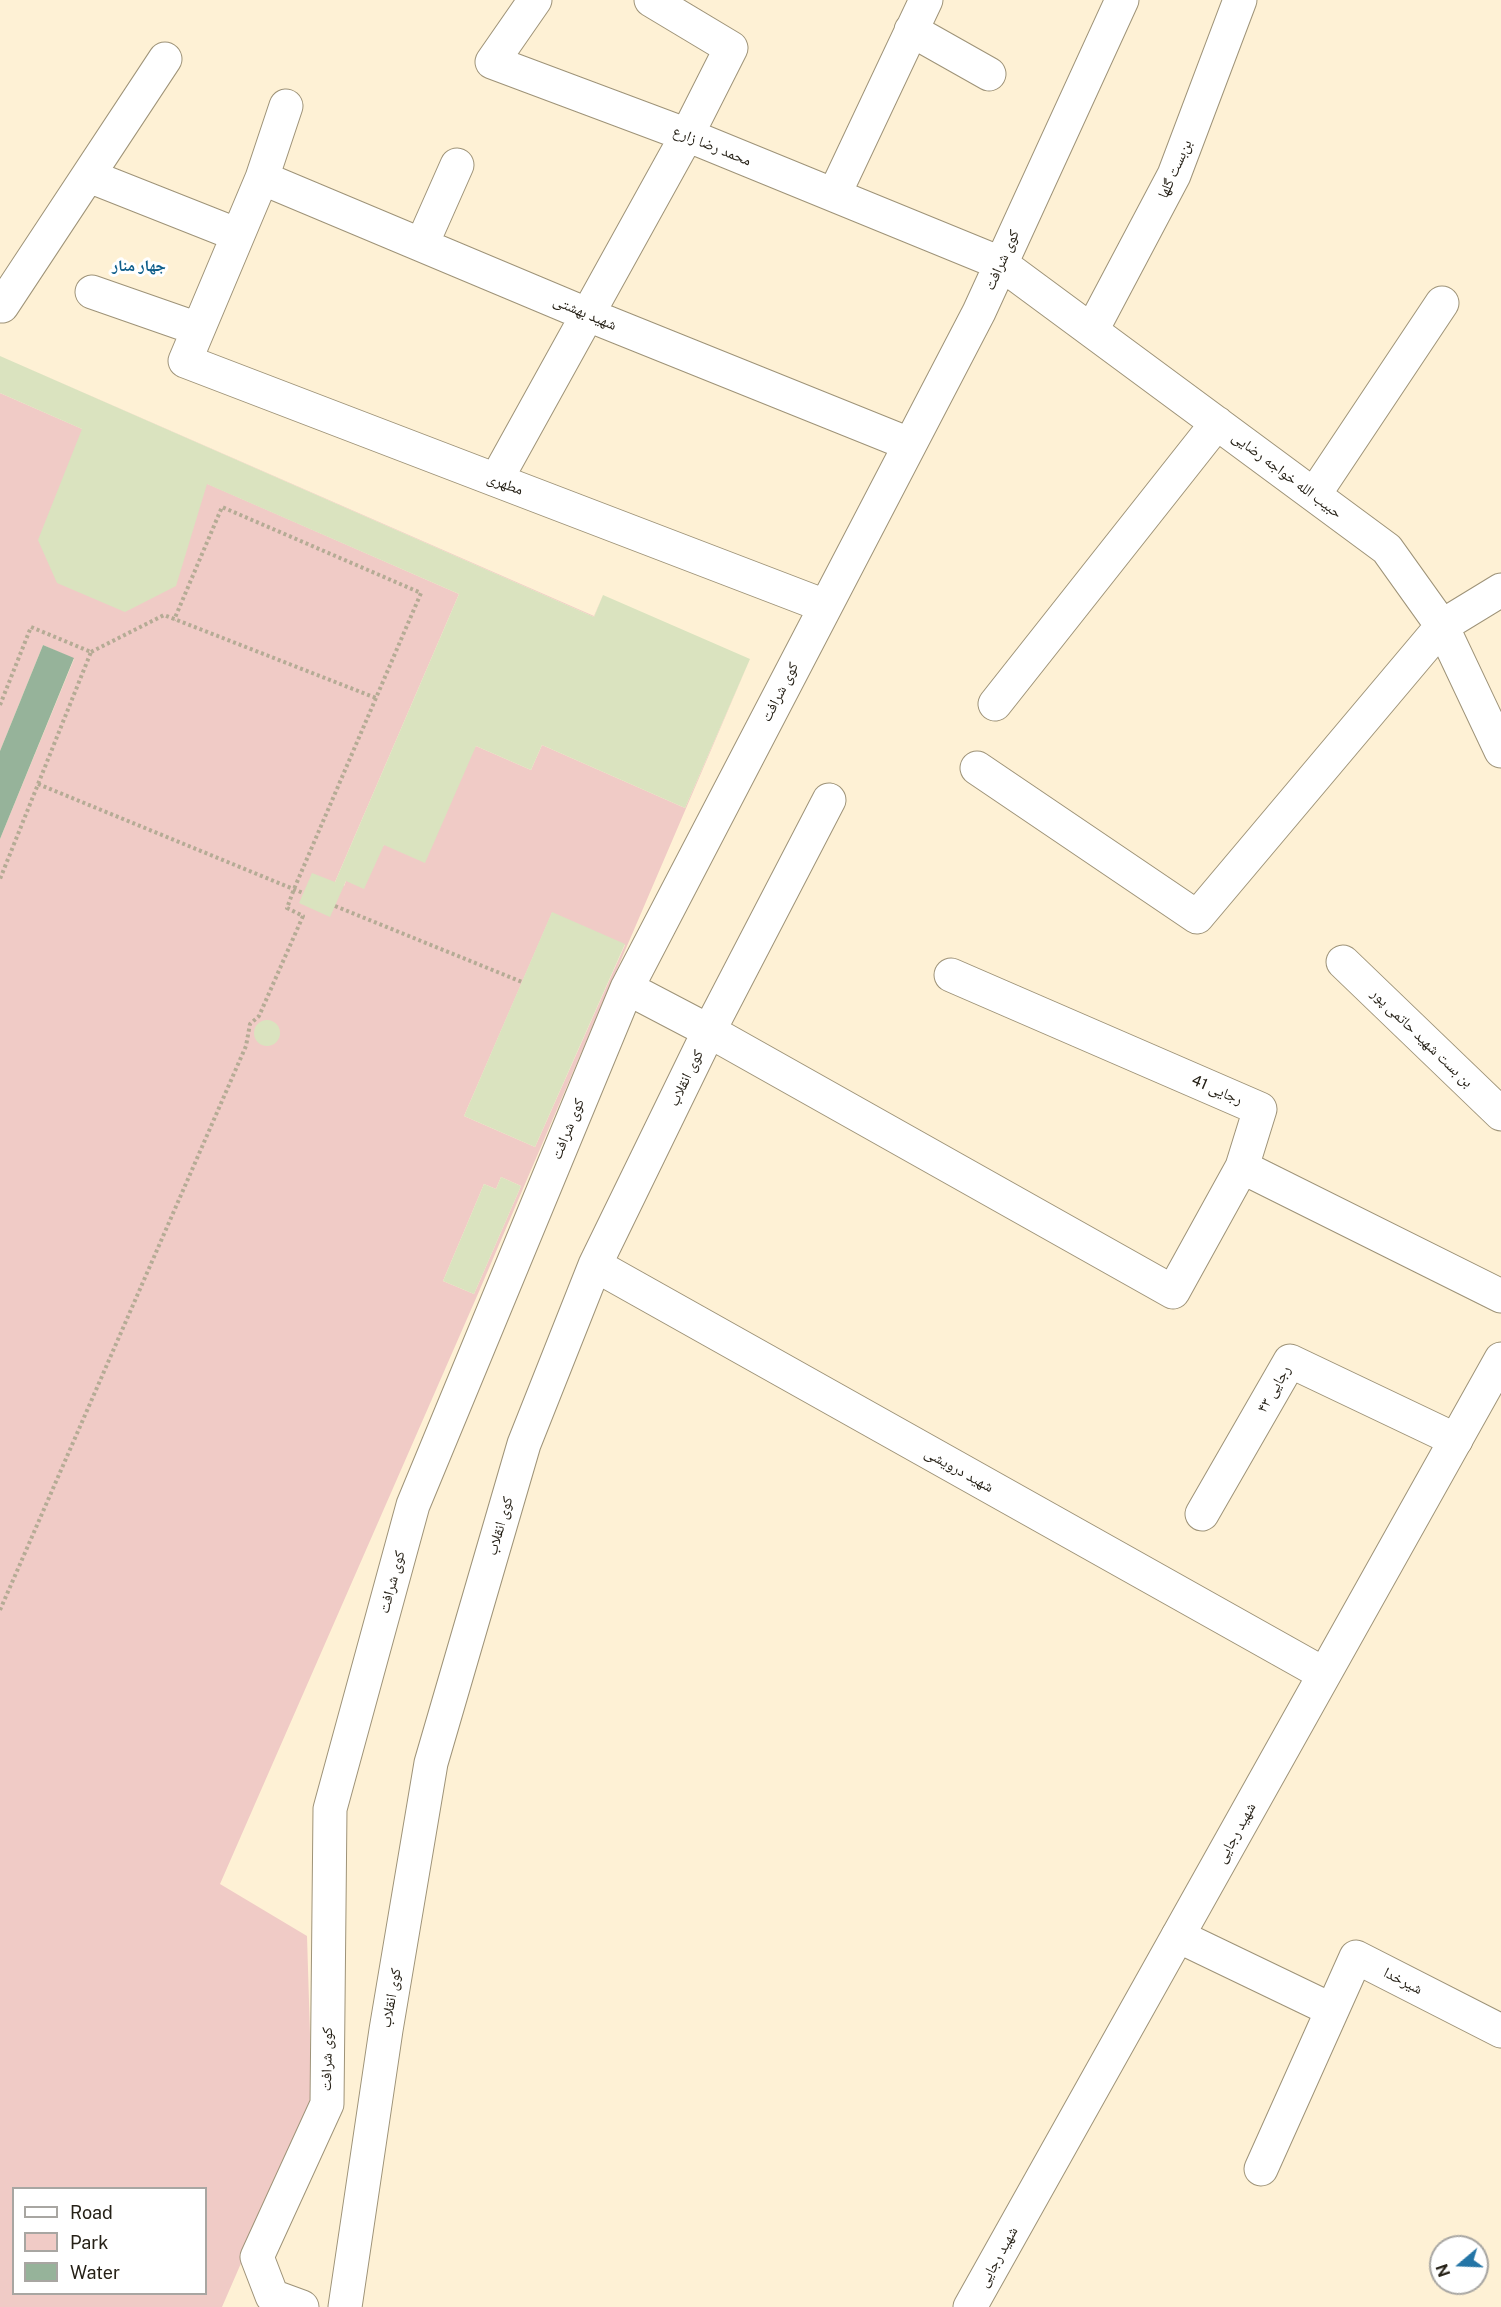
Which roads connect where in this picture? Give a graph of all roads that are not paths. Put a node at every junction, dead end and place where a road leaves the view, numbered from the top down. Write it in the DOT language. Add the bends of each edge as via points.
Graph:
graph roads {
  1 [pos="535,0"];
  2 [pos="651,0"];
  3 [pos="926,0"];
  4 [pos="1122,0"];
  5 [pos="1240,0"];
  6 [pos="911,30"];
  7 [pos="165,59"];
  8 [pos="989,74"];
  9 [pos="286,106"];
  10 [pos="687,135"];
  11 [pos="457,165"];
  12 [pos="88,176"];
  13 [pos="262,178"];
  14 [pos="834,195"];
  15 [pos="238,235"];
  16 [pos="422,244"];
  17 [pos="1000,262"];
  18 [pos="92,292"];
  19 [pos="1442,303"];
  20 [pos="2,306"];
  21 [pos="586,314"];
  22 [pos="198,329"];
  23 [pos="1092,330"];
  24 [pos="1217,423"];
  25 [pos="909,444"];
  26 [pos="496,480"];
  27 [pos="1314,495"];
  28 [pos="1501,590"];
  29 [pos="825,606"];
  30 [pos="1442,626"];
  31 [pos="995,704"];
  32 [pos="1501,751"];
  33 [pos="977,768"];
  34 [pos="829,800"];
  35 [pos="1343,962"];
  36 [pos="951,975"];
  37 [pos="627,988"];
  38 [pos="709,1031"];
  39 [pos="1501,1114"];
  40 [pos="1242,1167"];
  41 [pos="595,1265"];
  42 [pos="1501,1296"];
  43 [pos="1501,1359"];
  44 [pos="1456,1440"];
  45 [pos="1202,1514"];
  46 [pos="1324,1674"];
  47 [pos="1178,1936"];
  48 [pos="1332,2010"];
  49 [pos="1501,2031"];
  50 [pos="1261,2169"];
  51 [pos="302,2307"];
  52 [pos="345,2307"];
  53 [pos="970,2307"];
  1 -- 10 [label="street, محمد رضا زارع" via="492,62"];
  2 -- 10 [label="street" via="732,48"];
  3 -- 6 [label="street"];
  4 -- 17 [label="street, کوی شرافت"];
  5 -- 23 [label="street, بن‌بست گلها" via="1174,176"];
  6 -- 8 [label="street"];
  6 -- 14 [label="street"];
  7 -- 12 [label="street"];
  9 -- 13 [label="street"];
  10 -- 14 [label="street, محمد رضا زارع"];
  10 -- 21 [label="street"];
  11 -- 16 [label="street"];
  12 -- 15 [label="street"];
  12 -- 20 [label="street"];
  13 -- 15 [label="street"];
  13 -- 16 [label="street, شهید بهشتی"];
  14 -- 17 [label="street, محمد رضا زارع"];
  15 -- 22 [label="street"];
  16 -- 21 [label="street, شهید بهشتی"];
  17 -- 23 [label="street, حبیب الله خواجه رضایی"];
  17 -- 25 [label="street, کوی شرافت" via="979,312"];
  18 -- 22 [label="street"];
  19 -- 27 [label="street"];
  21 -- 25 [label="street, شهید بهشتی"];
  21 -- 26 [label="street"];
  22 -- 26 [label="street, مطهری" via="185,361"];
  23 -- 24 [label="street, حبیب الله خواجه رضایی"];
  24 -- 27 [label="street, حبیب الله خواجه رضایی"];
  24 -- 31 [label="street"];
  25 -- 29 [label="street, کوی شرافت"];
  26 -- 29 [label="street, مطهری"];
  27 -- 30 [label="street, حبیب الله خواجه رضایی" via="1387,549"];
  28 -- 30 [label="street"];
  29 -- 37 [label="street, کوی شرافت"];
  30 -- 32 [label="street, حبیب الله خواجه رضایی"];
  30 -- 33 [label="street" via="1197,917"];
  34 -- 38 [label="street, کوی انقلاب"];
  35 -- 39 [label="street, بن بست شهید حاتمی پور"];
  36 -- 40 [label="street, رجایی 41" via="1260,1108"];
  37 -- 38 [label="street"];
  37 -- 51 [label="street, کوی شرافت" via="413,1505 330,1809 327,2104 257,2256 272,2296"];
  38 -- 40 [label="street" via="1173,1292"];
  38 -- 41 [label="street, کوی انقلاب"];
  40 -- 42 [label="street"];
  41 -- 46 [label="street, شهید درویشی"];
  41 -- 52 [label="street, کوی انقلاب" via="524,1444 432,1762 386,2030"];
  43 -- 44 [label="street, شهید رجایی"];
  44 -- 45 [label="street, رجایی ۴۳" via="1290,1361"];
  44 -- 46 [label="street, شهید رجایی"];
  46 -- 47 [label="street, شهید رجایی"];
  47 -- 48 [label="street"];
  47 -- 53 [label="street, شهید رجایی"];
  48 -- 49 [label="street, شیرخدا" via="1356,1957"];
  48 -- 50 [label="street, شیرخدا"];
}
